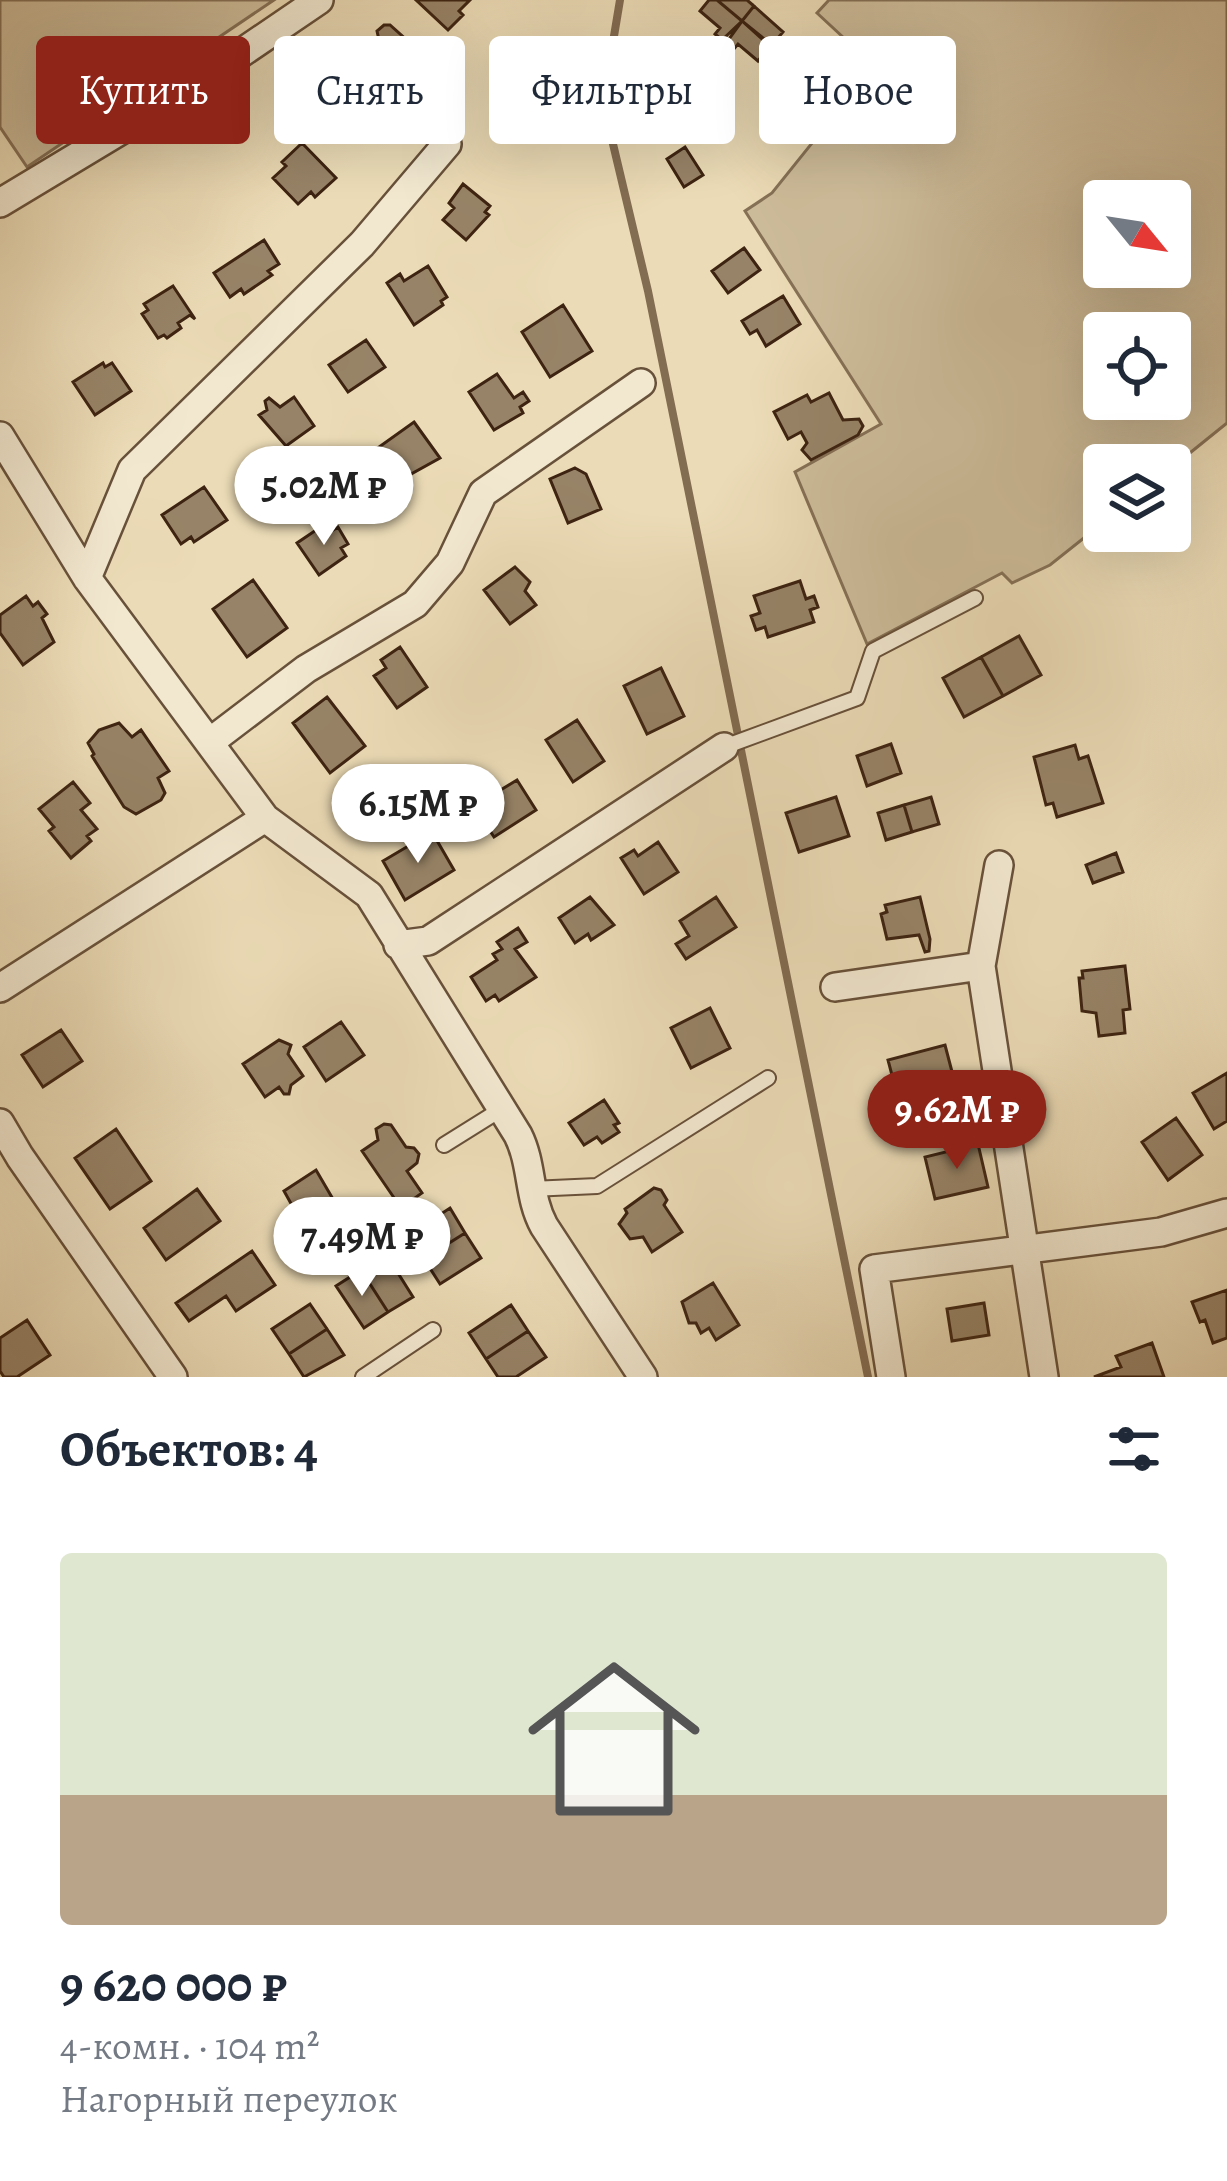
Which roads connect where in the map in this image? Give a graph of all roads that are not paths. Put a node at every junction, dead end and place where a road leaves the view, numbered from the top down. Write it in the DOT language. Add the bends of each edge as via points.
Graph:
graph roads {
  1 [pos="319,0"];
  2 [pos="447,144"];
  3 [pos="0,203"];
  4 [pos="641,383"];
  5 [pos="0,436"];
  6 [pos="87,578"];
  7 [pos="975,598"];
  8 [pos="210,742"];
  9 [pos="724,747"];
  10 [pos="266,818"];
  11 [pos="999,865"];
  12 [pos="398,945"];
  13 [pos="981,966"];
  14 [pos="835,987"];
  15 [pos="0,988"];
  16 [pos="768,1078"];
  17 [pos="500,1110"];
  18 [pos="0,1123"];
  19 [pos="444,1145"];
  20 [pos="531,1189"];
  21 [pos="1227,1213"];
  22 [pos="1026,1250"];
  23 [pos="433,1330"];
  24 [pos="173,1377"];
  25 [pos="363,1377"];
  26 [pos="644,1377"];
  27 [pos="891,1377"];
  28 [pos="1044,1377"];
  1 -- 3 [label="street"];
  2 -- 6 [label="street" via="362,244 132,470"];
  4 -- 8 [label="street" via="483,493 450,563 416,604 306,669"];
  5 -- 6 [label="street"];
  6 -- 8 [label="street"];
  7 -- 9 [label="lane" via="873,651 856,698"];
  8 -- 10 [label="street"];
  9 -- 12 [label="street" via="428,941"];
  10 -- 12 [label="street" via="369,895"];
  10 -- 15 [label="street"];
  11 -- 13 [label="street"];
  12 -- 17 [label="street"];
  13 -- 14 [label="street"];
  13 -- 22 [label="street"];
  16 -- 20 [label="lane" via="597,1186"];
  17 -- 19 [label="lane"];
  17 -- 20 [label="street" via="529,1157"];
  18 -- 24 [label="street"];
  20 -- 26 [label="street" via="544,1226"];
  21 -- 22 [label="street" via="1161,1232"];
  22 -- 27 [label="street" via="874,1270"];
  22 -- 28 [label="street"];
  23 -- 25 [label="lane"];
}
